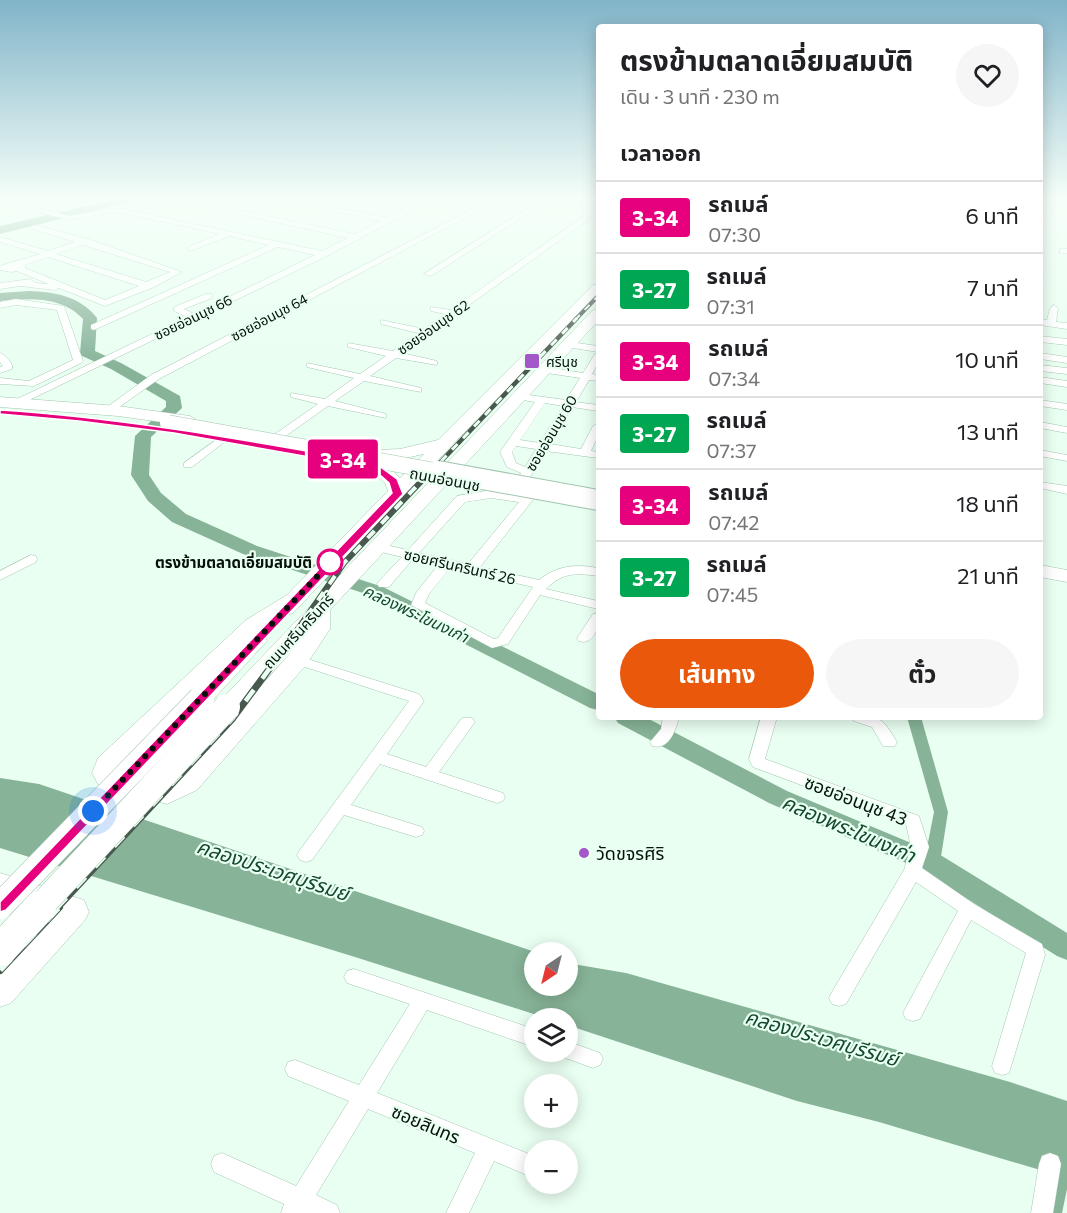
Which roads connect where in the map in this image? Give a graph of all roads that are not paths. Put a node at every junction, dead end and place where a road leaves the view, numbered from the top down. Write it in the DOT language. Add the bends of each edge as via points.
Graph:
graph roads {
  1 [pos="48,255"];
  2 [pos="51,255"];
  3 [pos="126,255"];
  4 [pos="254,255"];
  5 [pos="323,255"];
  6 [pos="390,255"];
  7 [pos="459,255"];
  8 [pos="536,255"];
  9 [pos="418,266"];
  10 [pos="3,267"];
  11 [pos="20,267"];
  12 [pos="46,279"];
  13 [pos="22,284"];
  14 [pos="0,286"];
  15 [pos="149,286"];
  16 [pos="69,287"];
  17 [pos="596,290"];
  18 [pos="209,296"];
  19 [pos="0,305"];
  20 [pos="1054,308"];
  21 [pos="434,309"];
  22 [pos="452,313"];
  23 [pos="596,316"];
  24 [pos="194,317"];
  25 [pos="384,322"];
  26 [pos="1043,323"];
  27 [pos="1051,324"];
  28 [pos="1067,326"];
  29 [pos="94,327"];
  30 [pos="425,332"];
  31 [pos="1043,339"];
  32 [pos="1067,342"];
  33 [pos="351,345"];
  34 [pos="570,345"];
  35 [pos="596,349"];
  36 [pos="393,354"];
  37 [pos="0,356"];
  38 [pos="1043,356"];
  39 [pos="596,359"];
  40 [pos="1067,360"];
  41 [pos="435,363"];
  42 [pos="310,365"];
  43 [pos="1043,368"];
  44 [pos="0,370"];
  45 [pos="547,370"];
  46 [pos="1067,371"];
  47 [pos="586,376"];
  48 [pos="360,378"];
  49 [pos="596,378"];
  50 [pos="1043,380"];
  51 [pos="0,381"];
  52 [pos="1067,384"];
  53 [pos="417,390"];
  54 [pos="295,395"];
  55 [pos="521,397"];
  56 [pos="542,400"];
  57 [pos="0,402"];
  58 [pos="17,403"];
  59 [pos="324,403"];
  60 [pos="1043,403"];
  61 [pos="569,404"];
  62 [pos="1067,407"];
  63 [pos="596,408"];
  64 [pos="0,412"];
  65 [pos="83,414"];
  66 [pos="123,416"];
  67 [pos="382,416"];
  68 [pos="1043,425"];
  69 [pos="198,428"];
  70 [pos="1067,429"];
  71 [pos="596,430"];
  72 [pos="279,436"];
  73 [pos="223,438"];
  74 [pos="512,442"];
  75 [pos="445,444"];
  76 [pos="473,447"];
  77 [pos="543,447"];
  78 [pos="584,453"];
  79 [pos="345,454"];
  80 [pos="1043,454"];
  81 [pos="596,455"];
  82 [pos="1067,458"];
  83 [pos="379,460"];
  84 [pos="188,465"];
  85 [pos="420,468"];
  86 [pos="448,473"];
  87 [pos="484,480"];
  88 [pos="1043,486"];
  89 [pos="525,488"];
  90 [pos="1067,490"];
  91 [pos="596,493"];
  92 [pos="398,494"];
  93 [pos="423,500"];
  94 [pos="596,500"];
  95 [pos="596,506"];
  96 [pos="377,548"];
  97 [pos="411,555"];
  98 [pos="31,559"];
  99 [pos="446,564"];
  100 [pos="471,569"];
  101 [pos="596,572"];
  102 [pos="1043,572"];
  103 [pos="0,576"];
  104 [pos="1067,576"];
  105 [pos="1043,578"];
  106 [pos="1067,582"];
  107 [pos="384,584"];
  108 [pos="540,588"];
  109 [pos="294,600"];
  110 [pos="596,604"];
  111 [pos="319,608"];
  112 [pos="596,619"];
  113 [pos="584,638"];
  114 [pos="298,660"];
  115 [pos="768,720"];
  116 [pos="868,720"];
  117 [pos="467,722"];
  118 [pos="889,742"];
  119 [pos="378,757"];
  120 [pos="430,773"];
  121 [pos="497,796"];
  122 [pos="341,808"];
  123 [pos="416,831"];
  124 [pos="306,855"];
  125 [pos="916,859"];
  126 [pos="0,884"];
  127 [pos="0,906"];
  128 [pos="968,909"];
  129 [pos="0,950"];
  130 [pos="354,977"];
  131 [pos="0,994"];
  132 [pos="839,998"];
  133 [pos="423,1000"];
  134 [pos="913,1013"];
  135 [pos="524,1035"];
  136 [pos="578,1054"];
  137 [pos="593,1059"];
  138 [pos="1002,1066"];
  139 [pos="295,1069"];
  140 [pos="363,1098"];
  141 [pos="488,1150"];
  142 [pos="524,1163"];
  143 [pos="222,1164"];
  144 [pos="1050,1164"];
  145 [pos="296,1206"];
  146 [pos="329,1213"];
  147 [pos="457,1213"];
  148 [pos="1042,1213"];
  1 -- 11 [label="street"];
  2 -- 15 [label="street"];
  3 -- 15 [label="street" via="178,272"];
  4 -- 29 [label="street"];
  5 -- 24 [label="street, ซอยอ่อนนุช 66"];
  6 -- 66 [label="street, ซอยอ่อนนุช 64" via="141,385"];
  7 -- 9 [label="street" via="432,272"];
  8 -- 22 [label="street, ซอยอ่อนนุช 62"];
  10 -- 11 [label="street"];
  11 -- 12 [label="street"];
  12 -- 13 [label="street"];
  12 -- 16 [label="street"];
  13 -- 14 [label="street"];
  13 -- 16 [label="street"];
  15 -- 16 [label="street" via="105,303"];
  17 -- 75 [label="main road, ถนนศรีนครินทร์"];
  18 -- 24 [label="street" via="177,309"];
  19 -- 51 [label="street" via="16,302 61,308 78,362 30,384"];
  20 -- 27 [label="street"];
  21 -- 22 [label="street"];
  22 -- 30 [label="street, ซอยอ่อนนุช 62"];
  23 -- 34 [label="main road, ถนนศรีนครินทร์"];
  24 -- 58 [label="street, ซอยอ่อนนุช 66"];
  25 -- 30 [label="street"];
  26 -- 27 [label="street"];
  27 -- 28 [label="street"];
  30 -- 36 [label="street, ซอยอ่อนนุช 62"];
  31 -- 32 [label="street"];
  33 -- 36 [label="street"];
  34 -- 35 [label="street"];
  34 -- 45 [label="main road, ถนนศรีนครินทร์"];
  36 -- 41 [label="street"];
  36 -- 48 [label="street, ซอยอ่อนนุช 62"];
  37 -- 44 [label="street" via="9,367"];
  38 -- 40 [label="street"];
  39 -- 47 [label="street, ซอยอ่อนนุช 60"];
  42 -- 48 [label="street"];
  43 -- 46 [label="street"];
  45 -- 47 [label="street"];
  45 -- 55 [label="main road, ถนนศรีนครินทร์"];
  47 -- 49 [label="street"];
  47 -- 61 [label="street, ซอยอ่อนนุช 60"];
  48 -- 53 [label="street"];
  48 -- 59 [label="street, ซอยอ่อนนุช 62"];
  50 -- 52 [label="street"];
  54 -- 59 [label="street"];
  55 -- 56 [label="street"];
  55 -- 76 [label="main road, ถนนศรีนครินทร์"];
  56 -- 61 [label="street"];
  56 -- 74 [label="street"];
  57 -- 58 [label="main road, ถนนอ่อนนุช"];
  58 -- 65 [label="main road, ถนนอ่อนนุช"];
  59 -- 67 [label="street"];
  59 -- 72 [label="street, ซอยอ่อนนุช 62"];
  60 -- 62 [label="street"];
  61 -- 63 [label="street"];
  61 -- 77 [label="street, ซอยอ่อนนุช 60"];
  64 -- 65 [label="main road, ถนนอ่อนนุช"];
  65 -- 66 [label="main road, ถนนอ่อนนุช"];
  66 -- 69 [label="main road, ถนนอ่อนนุช"];
  66 -- 94 [label="main road, ถนนอ่อนนุช, bridge"];
  68 -- 70 [label="street"];
  69 -- 72 [label="main road, ถนนอ่อนนุช"];
  69 -- 73 [label="main road, ถนนอ่อนนุช"];
  71 -- 78 [label="street"];
  72 -- 79 [label="main road, ถนนอ่อนนุช"];
  73 -- 79 [label="main road, ถนนอ่อนนุช"];
  73 -- 84 [label="street"];
  74 -- 77 [label="street"];
  74 -- 89 [label="street" via="506,452 508,460"];
  75 -- 83 [label="main road"];
  75 -- 85 [label="main road, ถนนศรีนครินทร์"];
  76 -- 86 [label="main road, ถนนศรีนครินทร์"];
  76 -- 87 [label="main road"];
  77 -- 78 [label="street"];
  77 -- 89 [label="street, ซอยอ่อนนุช 60"];
  78 -- 81 [label="street"];
  79 -- 83 [label="main road, ถนนอ่อนนุช"];
  80 -- 82 [label="street"];
  83 -- 85 [label="main road, ถนนอ่อนนุช"];
  83 -- 92 [label="main road"];
  85 -- 86 [label="main road, ถนนอ่อนนุช"];
  85 -- 92 [label="main road, ถนนศรีนครินทร์"];
  86 -- 87 [label="main road, ถนนอ่อนนุช"];
  86 -- 93 [label="main road, ถนนศรีนครินทร์"];
  87 -- 89 [label="main road, ถนนอ่อนนุช"];
  87 -- 93 [label="main road" via="449,486"];
  88 -- 90 [label="street"];
  89 -- 91 [label="main road, ถนนอ่อนนุช"];
  89 -- 95 [label="main road, ถนนอ่อนนุช"];
  89 -- 97 [label="street" via="461,499"];
  89 -- 100 [label="street, ซอยอ่อนนุช 60"];
  92 -- 109 [label="main road, ถนนศรีนครินทร์"];
  93 -- 96 [label="main road, ถนนศรีนครินทร์"];
  96 -- 97 [label="street, ซอยศรีนครินทร์ 26"];
  96 -- 111 [label="main road, ถนนศรีนครินทร์"];
  97 -- 99 [label="street, ซอยศรีนครินทร์ 26"];
  97 -- 107 [label="street"];
  98 -- 103 [label="street"];
  99 -- 100 [label="street, ซอยศรีนครินทร์ 26"];
  99 -- 108 [label="street" via="418,604 492,644 503,642"];
  100 -- 108 [label="street, ซอยศรีนครินทร์ 26"];
  101 -- 108 [label="street" via="561,572"];
  102 -- 104 [label="main road"];
  105 -- 106 [label="main road"];
  108 -- 110 [label="street, ซอยศรีนครินทร์ 26"];
  109 -- 114 [label="main road" via="254,625 107,764 107,778 174,794 188,784"];
  109 -- 127 [label="main road, ถนนศรีนครินทร์, bridge"];
  111 -- 114 [label="main road" via="318,629"];
  111 -- 129 [label="main road, ถนนศรีนครินทร์, bridge"];
  112 -- 113 [label="street"];
  114 -- 119 [label="street" via="416,699 416,705"];
  115 -- 125 [label="street, ซอยอ่อนนุช 43" via="759,763 913,820"];
  116 -- 118 [label="street" via="877,723"];
  117 -- 120 [label="street"];
  119 -- 120 [label="street"];
  119 -- 122 [label="street"];
  120 -- 121 [label="street"];
  122 -- 123 [label="street"];
  122 -- 124 [label="street"];
  125 -- 128 [label="street"];
  125 -- 132 [label="street"];
  126 -- 131 [label="main road" via="74,908 75,912"];
  128 -- 134 [label="street"];
  128 -- 138 [label="street" via="1035,949"];
  130 -- 133 [label="street"];
  133 -- 135 [label="street"];
  133 -- 140 [label="street"];
  136 -- 137 [label="street"];
  139 -- 140 [label="street, ซอยสินทร"];
  140 -- 141 [label="street, ซอยสินทร"];
  140 -- 145 [label="street"];
  141 -- 142 [label="street, ซอยสินทร"];
  141 -- 147 [label="street"];
  143 -- 145 [label="street"];
  144 -- 148 [label="street"];
  145 -- 146 [label="street"];
}
